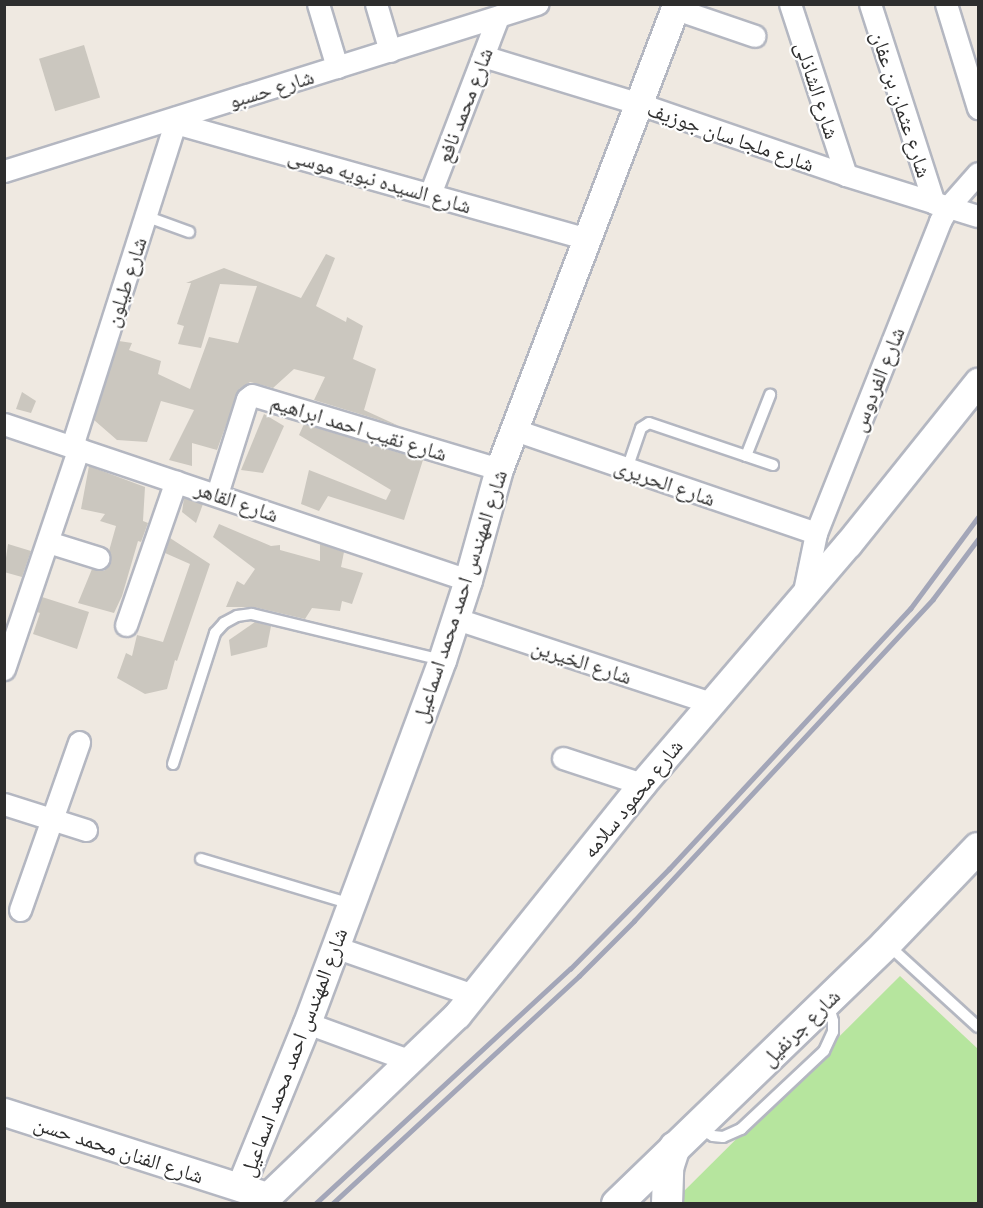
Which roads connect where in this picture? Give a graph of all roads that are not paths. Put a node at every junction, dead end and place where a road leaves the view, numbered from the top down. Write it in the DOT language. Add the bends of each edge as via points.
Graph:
graph roads {
  1 [pos="318,4"];
  2 [pos="376,4"];
  3 [pos="537,4"];
  4 [pos="790,4"];
  5 [pos="870,4"];
  6 [pos="946,4"];
  7 [pos="676,7"];
  8 [pos="498,17"];
  9 [pos="755,36"];
  10 [pos="390,51"];
  11 [pos="483,56"];
  12 [pos="337,67"];
  13 [pos="640,104"];
  14 [pos="978,108"];
  15 [pos="176,120"];
  16 [pos="4,171"];
  17 [pos="978,173"];
  18 [pos="846,176"];
  19 [pos="430,194"];
  20 [pos="941,205"];
  21 [pos="145,216"];
  22 [pos="978,216"];
  23 [pos="189,232"];
  24 [pos="585,238"];
  25 [pos="978,382"];
  26 [pos="770,394"];
  27 [pos="4,424"];
  28 [pos="515,430"];
  29 [pos="76,447"];
  30 [pos="746,456"];
  31 [pos="773,465"];
  32 [pos="499,469"];
  33 [pos="627,469"];
  34 [pos="176,481"];
  35 [pos="217,494"];
  36 [pos="816,533"];
  37 [pos="48,542"];
  38 [pos="99,558"];
  39 [pos="468,579"];
  40 [pos="802,597"];
  41 [pos="454,618"];
  42 [pos="126,625"];
  43 [pos="442,660"];
  44 [pos="4,669"];
  45 [pos="711,703"];
  46 [pos="79,742"];
  47 [pos="563,758"];
  48 [pos="172,764"];
  49 [pos="642,784"];
  50 [pos="4,804"];
  51 [pos="52,819"];
  52 [pos="86,830"];
  53 [pos="978,848"];
  54 [pos="201,859"];
  55 [pos="351,904"];
  56 [pos="20,910"];
  57 [pos="886,944"];
  58 [pos="335,947"];
  59 [pos="473,995"];
  60 [pos="307,1023"];
  61 [pos="978,1026"];
  62 [pos="411,1061"];
  63 [pos="4,1112"];
  64 [pos="675,1147"];
  65 [pos="261,1198"];
  66 [pos="617,1203"];
  67 [pos="667,1203"];
  1 -- 12 [label="street"];
  2 -- 10 [label="street"];
  3 -- 8 [label="street, شارع حسبو"];
  4 -- 18 [label="street, شارع الشاذلى"];
  5 -- 20 [label="street, شارع عثمان بن عفان"];
  6 -- 14 [label="street"];
  7 -- 9 [label="street"];
  7 -- 13 [label="street, شارع المهندس احمد محمد اسماعيل"];
  8 -- 10 [label="street, شارع حسبو"];
  8 -- 11 [label="street, شارع محمد نافع"];
  10 -- 12 [label="street, شارع حسبو"];
  11 -- 13 [label="street, شارع ملجا سان جوزيف"];
  11 -- 19 [label="street, شارع محمد نافع"];
  12 -- 15 [label="street, شارع حسبو"];
  13 -- 18 [label="street, شارع ملجا سان جوزيف"];
  13 -- 24 [label="street, شارع المهندس احمد محمد اسماعيل"];
  15 -- 16 [label="street, شارع حسبو"];
  15 -- 19 [label="street, شارع السيده نبويه موسى"];
  15 -- 21 [label="street, شارع طيلون"];
  17 -- 20 [label="street, شارع الفردوس"];
  18 -- 20 [label="street, شارع ملجا سان جوزيف"];
  19 -- 24 [label="street, شارع السيده نبويه موسى"];
  20 -- 22 [label="street, شارع ملجا سان جوزيف"];
  20 -- 36 [label="street, شارع الفردوس" via="940,221"];
  21 -- 23 [label="lane"];
  21 -- 29 [label="street, شارع طيلون"];
  24 -- 28 [label="street, شارع المهندس احمد محمد اسماعيل"];
  25 -- 40 [label="street, شارع محمود سلامه"];
  26 -- 30 [label="lane"];
  27 -- 29 [label="street, شارع القاهر"];
  28 -- 32 [label="street, شارع المهندس احمد محمد اسماعيل"];
  28 -- 33 [label="street, شارع الحريرى"];
  29 -- 34 [label="street, شارع القاهر"];
  29 -- 37 [label="street, شارع طيلون"];
  30 -- 31 [label="lane"];
  30 -- 33 [label="lane" via="649,423 641,428"];
  32 -- 35 [label="street, شارع نقيب احمد ابراهيم" via="252,395 246,399"];
  32 -- 39 [label="street, شارع المهندس احمد محمد اسماعيل"];
  33 -- 36 [label="street, شارع الحريرى"];
  34 -- 35 [label="street, شارع القاهر"];
  34 -- 42 [label="street"];
  35 -- 39 [label="street, شارع القاهر"];
  36 -- 40 [label="street, شارع الفردوس"];
  37 -- 38 [label="street"];
  37 -- 44 [label="street, شارع طيلون"];
  39 -- 41 [label="street, شارع المهندس احمد محمد اسماعيل"];
  40 -- 45 [label="street, شارع محمود سلامه"];
  41 -- 43 [label="street, شارع المهندس احمد محمد اسماعيل"];
  41 -- 45 [label="street, شارع الخيرين"];
  43 -- 48 [label="lane" via="252,614 237,616 215,633"];
  43 -- 55 [label="street, شارع المهندس احمد محمد اسماعيل"];
  45 -- 49 [label="street, شارع محمود سلامه"];
  46 -- 51 [label="street"];
  47 -- 49 [label="street"];
  49 -- 59 [label="street, شارع محمود سلامه"];
  50 -- 51 [label="street"];
  51 -- 52 [label="street"];
  51 -- 56 [label="street"];
  53 -- 57 [label="main road, شارع جرنفيل"];
  54 -- 55 [label="lane"];
  55 -- 58 [label="street, شارع المهندس احمد محمد اسماعيل"];
  57 -- 61 [label="lane"];
  57 -- 64 [label="main road, شارع جرنفيل"];
  58 -- 59 [label="street"];
  58 -- 60 [label="street, شارع المهندس احمد محمد اسماعيل"];
  59 -- 62 [label="street, شارع محمود سلامه"];
  60 -- 62 [label="street"];
  60 -- 65 [label="street, شارع المهندس احمد محمد اسماعيل"];
  62 -- 65 [label="street, شارع محمود سلامه"];
  63 -- 65 [label="street, شارع الفنان محمد حسن"];
  64 -- 66 [label="main road, شارع جرنفيل"];
  64 -- 67 [label="main road" via="668,1168"];
}
